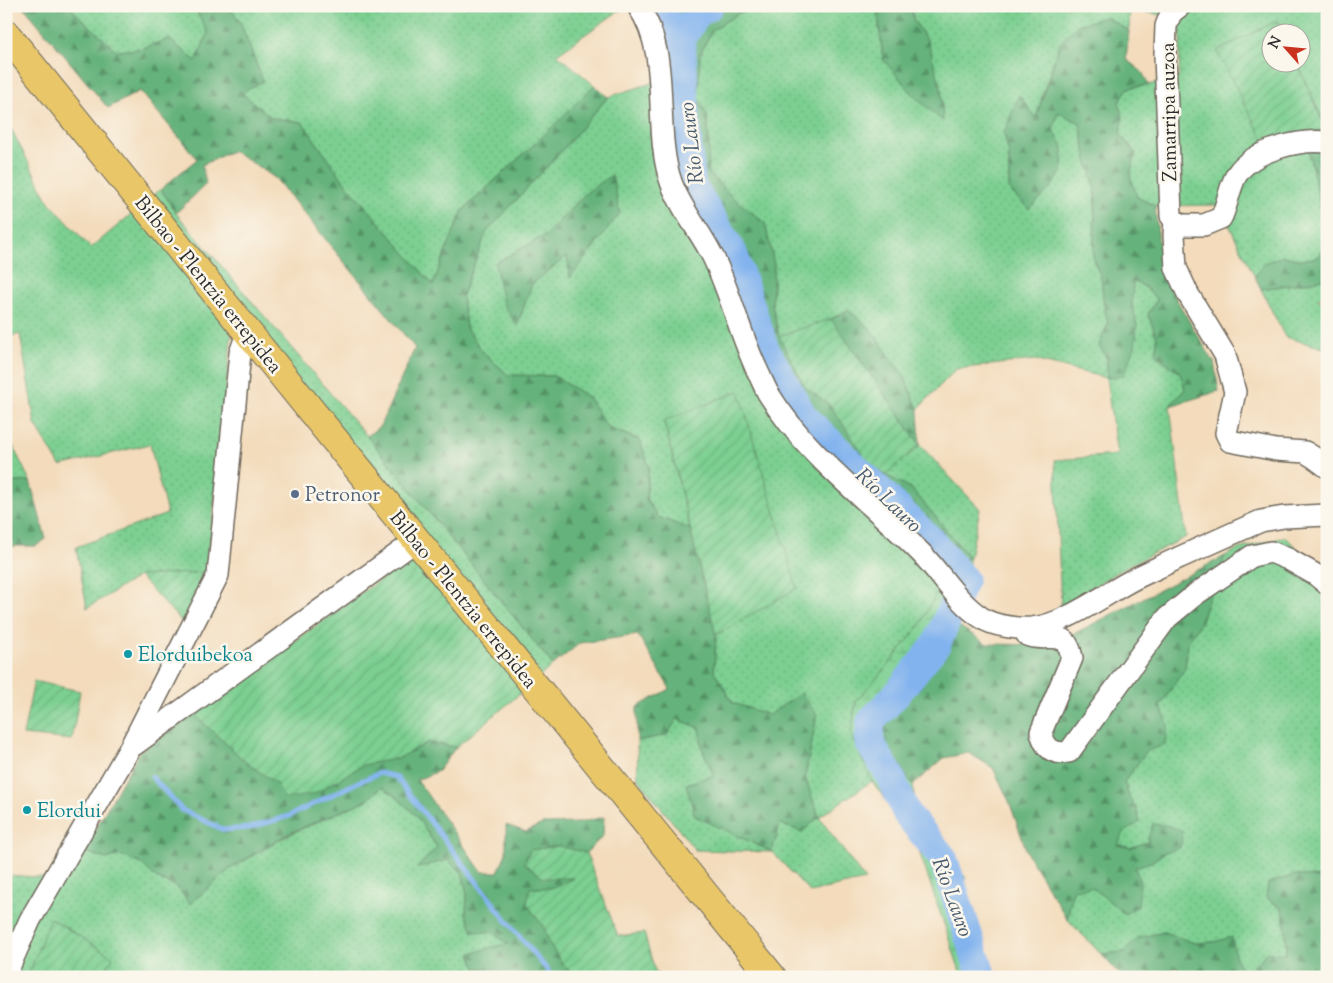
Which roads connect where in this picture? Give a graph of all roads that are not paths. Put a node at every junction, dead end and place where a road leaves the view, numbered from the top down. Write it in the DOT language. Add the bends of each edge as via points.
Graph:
graph roads {
  1 [pos="638,6"];
  2 [pos="1180,6"];
  3 [pos="6,34"];
  4 [pos="1327,142"];
  5 [pos="1175,221"];
  6 [pos="248,331"];
  7 [pos="1327,468"];
  8 [pos="1327,515"];
  9 [pos="416,540"];
  10 [pos="1327,584"];
  11 [pos="1011,627"];
  12 [pos="130,748"];
  13 [pos="6,974"];
  14 [pos="772,977"];
  1 -- 11 [label="street" via="654,36 666,162 671,182 678,200 713,257 746,347 767,392 790,425 923,555 970,609 984,620"];
  2 -- 5 [label="street, Zamarripa auzoa" via="1171,13 1166,26 1165,56 1169,192 1171,216"];
  3 -- 6 [label="main road, Bilbao - Plentzia errepidea"];
  4 -- 5 [label="street" via="1301,143 1259,155 1246,163 1237,175 1221,218 1204,225 1182,225"];
  5 -- 7 [label="street, Zamarripa auzoa" via="1176,268 1225,355 1235,392 1226,433 1230,441 1305,452"];
  6 -- 9 [label="main road, Bilbao - Plentzia errepidea"];
  6 -- 12 [label="street" via="240,353 218,576"];
  8 -- 11 [label="street" via="1261,521 1135,578 1058,622 1033,628"];
  9 -- 12 [label="street"];
  9 -- 14 [label="main road, Bilbao - Plentzia errepidea"];
  10 -- 11 [label="street" via="1271,552 1252,556 1167,618 1069,752 1050,749 1041,732 1072,658 1070,648 1059,638 1032,637"];
  12 -- 13 [label="street" via="30,920"];
}
